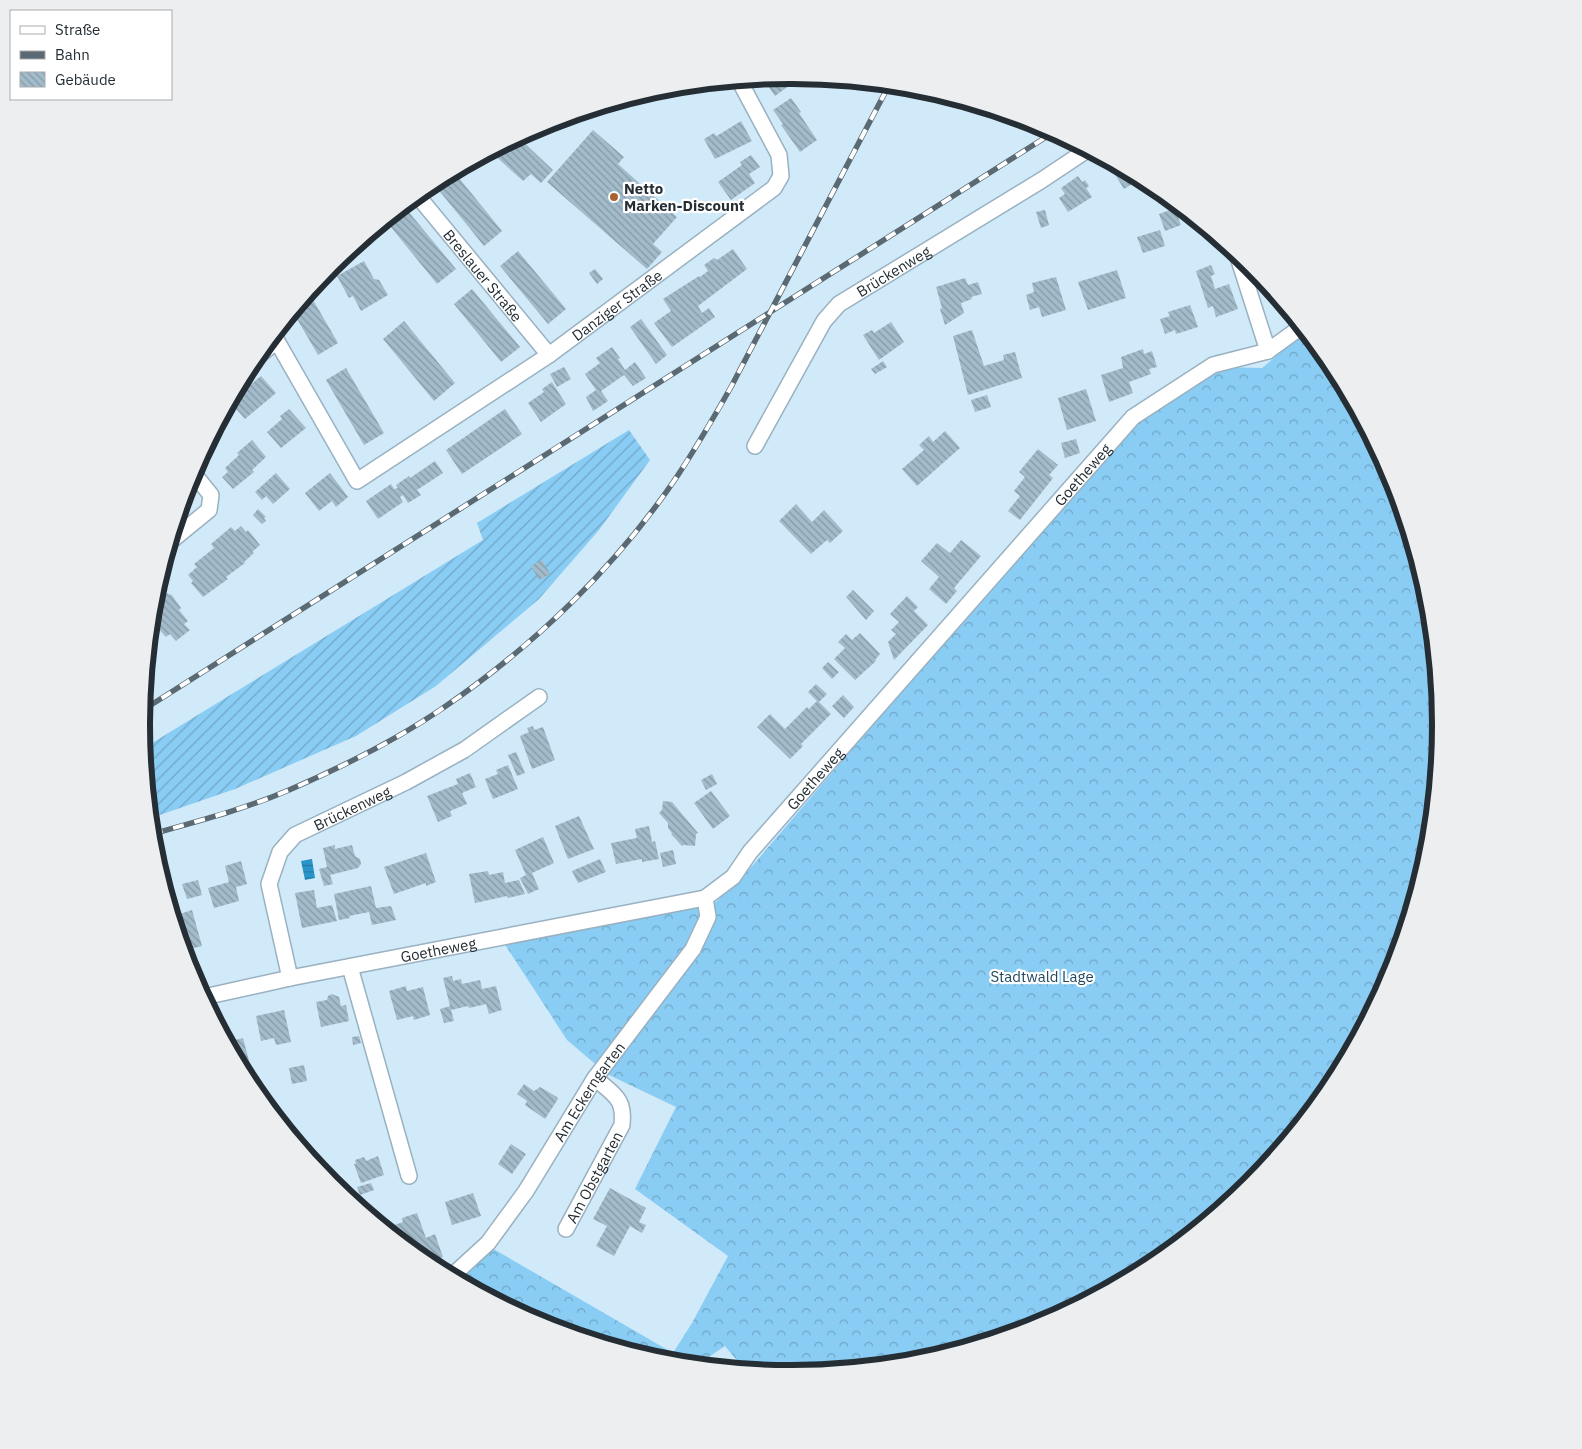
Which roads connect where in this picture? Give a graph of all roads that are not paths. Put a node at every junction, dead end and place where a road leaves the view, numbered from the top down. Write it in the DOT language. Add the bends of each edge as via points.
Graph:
graph roads {
  1 [pos="743,86"];
  2 [pos="1081,154"];
  3 [pos="422,201"];
  4 [pos="1242,269"];
  5 [pos="1296,331"];
  6 [pos="277,342"];
  7 [pos="1268,351"];
  8 [pos="549,355"];
  9 [pos="755,446"];
  10 [pos="199,480"];
  11 [pos="180,534"];
  12 [pos="539,697"];
  13 [pos="706,898"];
  14 [pos="350,967"];
  15 [pos="290,978"];
  16 [pos="210,996"];
  17 [pos="595,1078"];
  18 [pos="409,1176"];
  19 [pos="566,1229"];
  20 [pos="458,1271"];
  1 -- 8 [label="street, Danziger Straße" via="779,155 781,176 774,188"];
  2 -- 9 [label="street, Brückenweg" via="839,304 824,321"];
  3 -- 8 [label="street, Breslauer Straße"];
  4 -- 7 [label="street"];
  5 -- 7 [label="street, Goetheweg"];
  6 -- 8 [label="street, Danziger Straße" via="357,481"];
  7 -- 13 [label="street, Goetheweg" via="1213,365 1133,417 750,852 732,877"];
  10 -- 11 [label="street" via="211,494 208,510"];
  12 -- 15 [label="street, Brückenweg" via="464,750 406,782 294,835 280,852 269,884"];
  13 -- 14 [label="street, Goetheweg"];
  13 -- 17 [label="street, Am Eckerngarten" via="708,917 693,949"];
  14 -- 15 [label="street, Goetheweg"];
  14 -- 18 [label="street"];
  15 -- 16 [label="street, Goetheweg"];
  17 -- 19 [label="street, Am Obstgarten" via="621,1102 622,1125"];
  17 -- 20 [label="street, Am Eckerngarten" via="526,1191 488,1243"];
}
